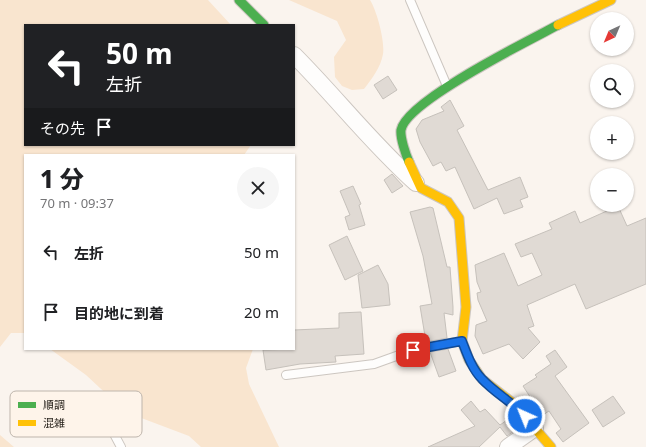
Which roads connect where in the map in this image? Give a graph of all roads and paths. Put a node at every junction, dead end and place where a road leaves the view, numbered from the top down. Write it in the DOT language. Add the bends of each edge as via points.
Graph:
graph roads {
  1 [pos="238,0"];
  2 [pos="410,0"];
  3 [pos="611,0"];
  4 [pos="263,24"];
  5 [pos="295,56"];
  6 [pos="447,87"];
  7 [pos="421,188"];
  8 [pos="462,341"];
  9 [pos="286,375"];
  10 [pos="535,428"];
  11 [pos="116,437"];
  12 [pos="121,447"];
  13 [pos="508,447"];
  14 [pos="551,447"];
  1 -- 4 [label="street"];
  2 -- 6 [label="lane"];
  3 -- 6 [label="street" via="560,24"];
  5 -- 7 [label="street" via="390,160"];
  6 -- 7 [label="street" via="411,113 401,130 405,154"];
  7 -- 8 [label="street" via="448,202 459,218 466,308"];
  8 -- 9 [label="lane" via="413,350 374,364"];
  8 -- 10 [label="street" via="482,379 514,404"];
  10 -- 13 [label="street"];
  10 -- 14 [label="street"];
  11 -- 12 [label="lane"];
}
